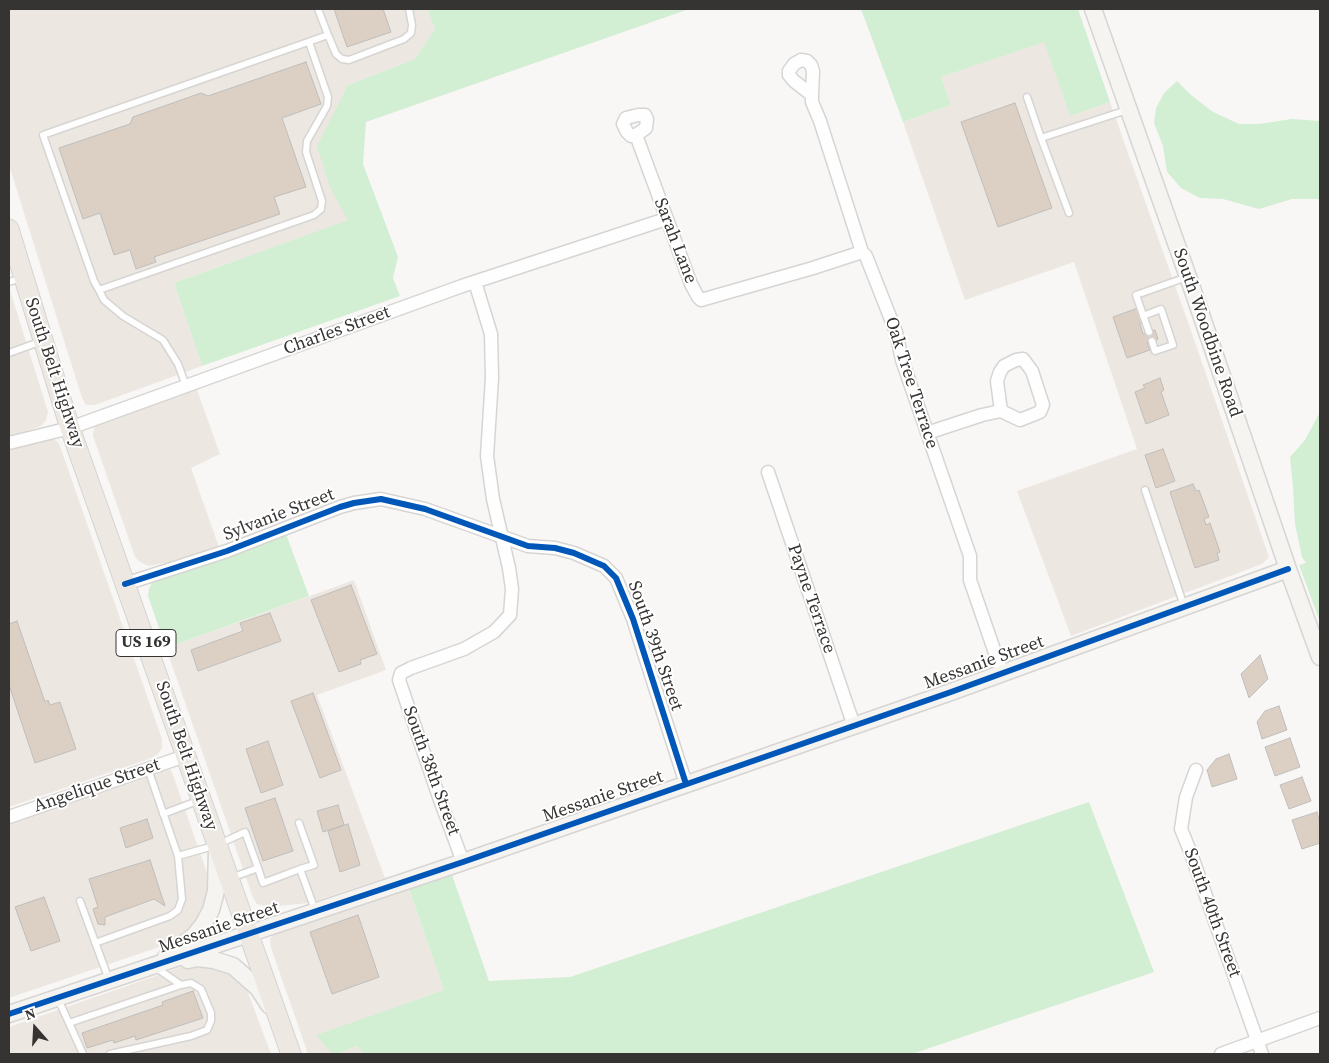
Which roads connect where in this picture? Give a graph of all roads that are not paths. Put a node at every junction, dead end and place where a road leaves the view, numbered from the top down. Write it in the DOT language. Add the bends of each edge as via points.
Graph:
graph roads {
  1 [pos="318,9"];
  2 [pos="409,9"];
  3 [pos="1093,9"];
  4 [pos="328,35"];
  5 [pos="309,42"];
  6 [pos="812,95"];
  7 [pos="1027,97"];
  8 [pos="1128,110"];
  9 [pos="636,135"];
  10 [pos="1041,138"];
  11 [pos="1069,213"];
  12 [pos="666,219"];
  13 [pos="9,233"];
  14 [pos="862,252"];
  15 [pos="1189,277"];
  16 [pos="16,280"];
  17 [pos="474,282"];
  18 [pos="99,290"];
  19 [pos="1143,316"];
  20 [pos="1149,332"];
  21 [pos="43,340"];
  22 [pos="1152,342"];
  23 [pos="9,353"];
  24 [pos="186,386"];
  25 [pos="1000,411"];
  26 [pos="70,428"];
  27 [pos="928,433"];
  28 [pos="9,443"];
  29 [pos="768,472"];
  30 [pos="1145,490"];
  31 [pos="503,537"];
  32 [pos="1288,569"];
  33 [pos="125,584"];
  34 [pos="1184,606"];
  35 [pos="1320,657"];
  36 [pos="1002,673"];
  37 [pos="854,726"];
  38 [pos="185,756"];
  39 [pos="148,769"];
  40 [pos="1196,770"];
  41 [pos="686,784"];
  42 [pos="201,800"];
  43 [pos="163,814"];
  44 [pos="9,817"];
  45 [pos="299,823"];
  46 [pos="217,845"];
  47 [pos="178,856"];
  48 [pos="463,862"];
  49 [pos="258,868"];
  50 [pos="300,869"];
  51 [pos="229,879"];
  52 [pos="80,902"];
  53 [pos="316,911"];
  54 [pos="248,934"];
  55 [pos="95,943"];
  56 [pos="153,966"];
  57 [pos="109,982"];
  58 [pos="181,985"];
  59 [pos="58,999"];
  60 [pos="9,1014"];
  61 [pos="278,1018"];
  62 [pos="1320,1018"];
  63 [pos="69,1023"];
  64 [pos="1259,1048"];
  65 [pos="83,1054"];
  66 [pos="110,1054"];
  67 [pos="291,1054"];
  68 [pos="1221,1054"];
  1 -- 4 [label="lane"];
  2 -- 4 [label="lane" via="412,25 404,39 349,60 336,54"];
  3 -- 8 [label="street, South Woodbine Road"];
  4 -- 5 [label="lane"];
  5 -- 18 [label="lane" via="328,97 327,106 307,141 306,152 322,209 314,215"];
  5 -- 18 [label="lane" via="43,135"];
  6 -- 14 [label="street, Oak Tree Terrace"];
  7 -- 10 [label="lane"];
  8 -- 10 [label="lane"];
  8 -- 15 [label="street, South Woodbine Road"];
  9 -- 12 [label="street, Sarah Lane"];
  10 -- 11 [label="lane"];
  12 -- 14 [label="street, Sarah Lane" via="691,284 702,300"];
  12 -- 17 [label="street, Charles Street"];
  13 -- 16 [label="main road, South Belt Highway / US 169"];
  14 -- 27 [label="street, Oak Tree Terrace" via="896,332 902,360"];
  15 -- 19 [label="lane" via="1136,295"];
  15 -- 32 [label="street, South Woodbine Road"];
  16 -- 21 [label="main road, South Belt Highway / US 169"];
  17 -- 24 [label="street, Charles Street"];
  17 -- 31 [label="street" via="491,334 487,456"];
  18 -- 24 [label="lane" via="104,300 123,316 164,340"];
  19 -- 20 [label="lane"];
  19 -- 22 [label="lane" via="1161,309 1173,345 1155,351"];
  21 -- 23 [label="lane"];
  21 -- 26 [label="main road, South Belt Highway / US 169"];
  24 -- 26 [label="street, Charles Street"];
  25 -- 25 [label="street" via="1020,420 1040,412 1043,405 1032,371 1023,359 1004,366 1000,372"];
  25 -- 27 [label="street"];
  26 -- 28 [label="street, Charles Street"];
  26 -- 33 [label="main road, South Belt Highway / US 169"];
  27 -- 36 [label="street, Oak Tree Terrace" via="970,556 970,580"];
  29 -- 37 [label="street, Payne Terrace"];
  30 -- 34 [label="lane"];
  31 -- 33 [label="street, Sylvanie Street" via="425,509 381,500 354,503 227,551"];
  31 -- 41 [label="street, South 39th Street" via="528,546 574,553 604,566 616,578 633,618"];
  31 -- 48 [label="street, South 38th Street" via="512,589 510,615 494,632 464,649 410,668 401,673 399,680"];
  32 -- 34 [label="street, Messanie Street"];
  32 -- 35 [label="street, South Woodbine Road"];
  33 -- 38 [label="main road, South Belt Highway / US 169"];
  34 -- 36 [label="street, Messanie Street"];
  36 -- 37 [label="street, Messanie Street"];
  37 -- 41 [label="street, Messanie Street"];
  38 -- 39 [label="street, Angelique Street"];
  38 -- 42 [label="main road, South Belt Highway / US 169"];
  39 -- 43 [label="lane"];
  39 -- 44 [label="street, Angelique Street"];
  40 -- 64 [label="street, South 40th Street" via="1186,797 1181,830"];
  41 -- 48 [label="street, Messanie Street"];
  42 -- 43 [label="lane"];
  42 -- 46 [label="main road, South Belt Highway / US 169"];
  43 -- 47 [label="lane"];
  45 -- 50 [label="lane" via="314,865"];
  46 -- 47 [label="lane"];
  46 -- 49 [label="lane" via="245,832"];
  46 -- 51 [label="main road, South Belt Highway / US 169"];
  46 -- 56 [label="street" via="216,891 211,910 194,936"];
  47 -- 55 [label="lane" via="182,899 178,910 170,916"];
  48 -- 53 [label="street, Messanie Street"];
  49 -- 50 [label="lane" via="263,883"];
  49 -- 51 [label="lane"];
  50 -- 53 [label="lane"];
  51 -- 54 [label="main road, South Belt Highway / US 169"];
  52 -- 55 [label="lane"];
  53 -- 54 [label="street, Messanie Street"];
  54 -- 56 [label="street, Messanie Street"];
  54 -- 61 [label="main road, South Belt Highway / US 169"];
  55 -- 57 [label="lane"];
  56 -- 57 [label="street, Messanie Street"];
  56 -- 58 [label="lane"];
  56 -- 61 [label="street" via="197,958 233,966 258,988"];
  57 -- 59 [label="street, Messanie Street"];
  58 -- 63 [label="lane"];
  58 -- 66 [label="lane" via="191,983 201,989 211,1013 212,1021 207,1030"];
  59 -- 60 [label="street, Messanie Street"];
  59 -- 63 [label="lane"];
  61 -- 67 [label="main road, South Belt Highway / US 169"];
  62 -- 64 [label="street"];
  63 -- 65 [label="lane"];
  64 -- 68 [label="street"];
}
